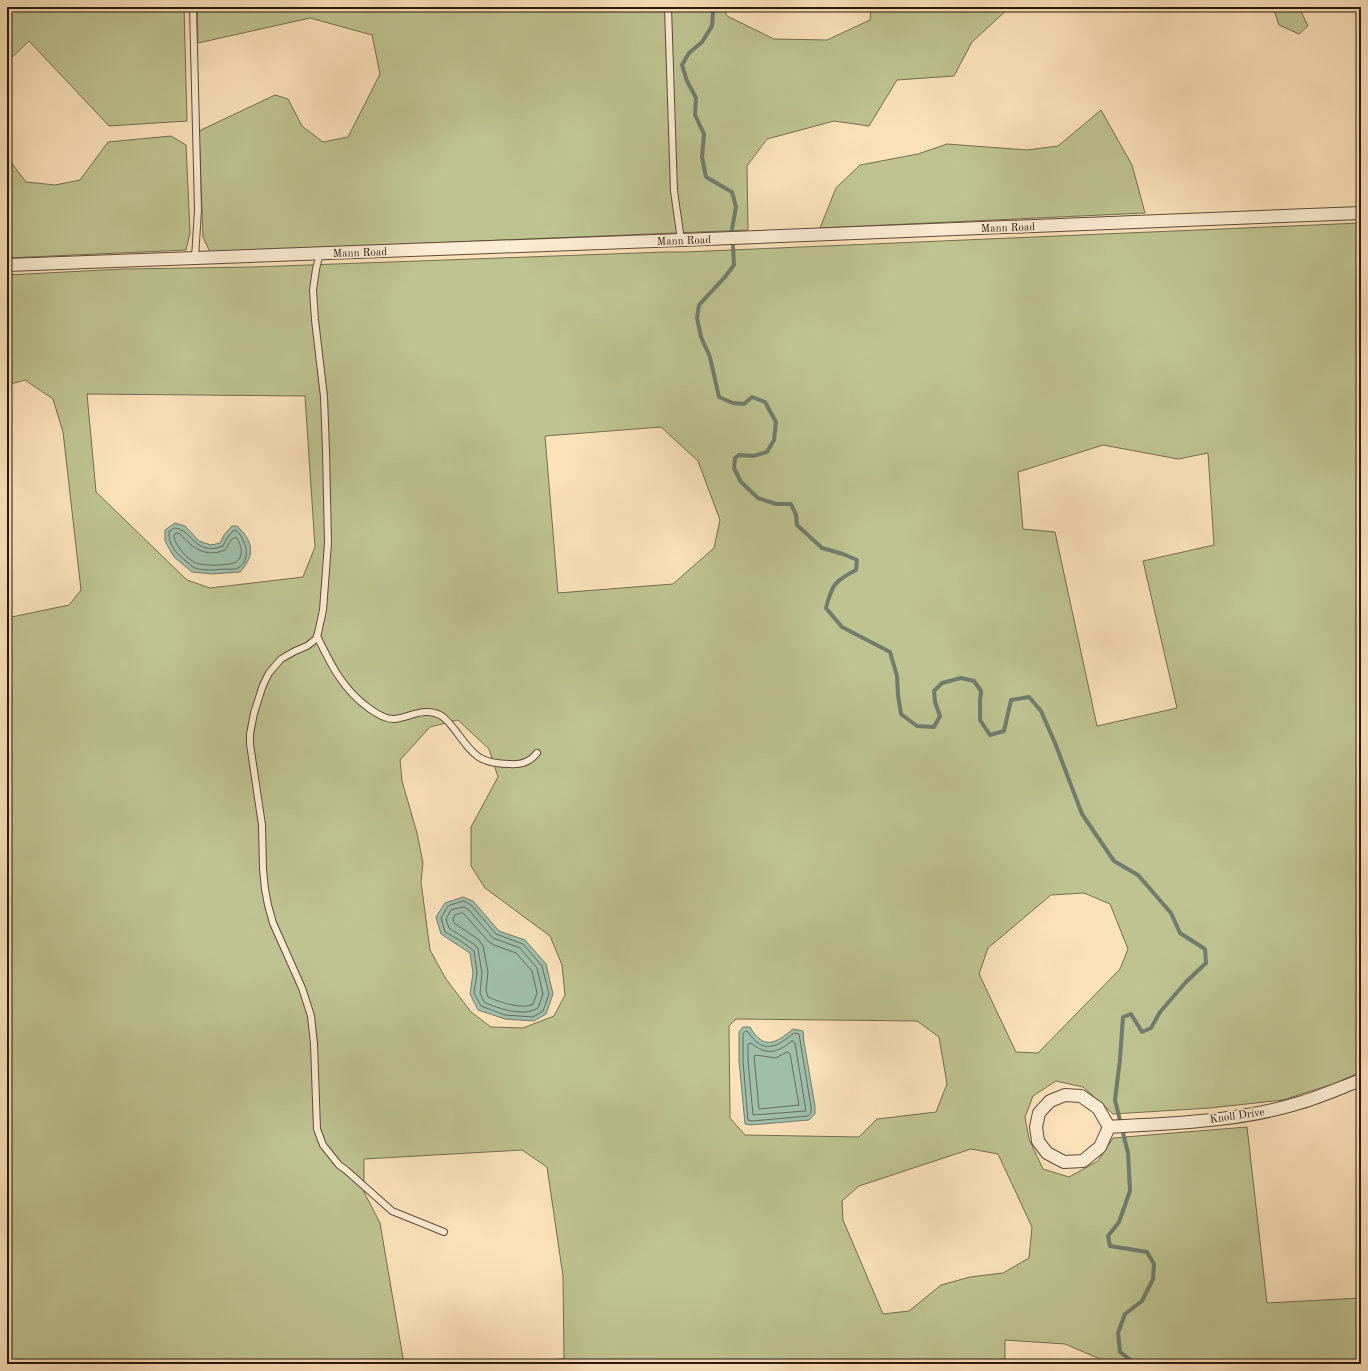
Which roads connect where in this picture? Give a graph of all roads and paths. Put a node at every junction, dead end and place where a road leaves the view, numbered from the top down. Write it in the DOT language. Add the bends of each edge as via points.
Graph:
graph roads {
  1 [pos="193,7"];
  2 [pos="668,7"];
  3 [pos="1361,213"];
  4 [pos="681,240"];
  5 [pos="320,253"];
  6 [pos="195,258"];
  7 [pos="7,265"];
  8 [pos="317,636"];
  9 [pos="537,753"];
  10 [pos="1361,1080"];
  11 [pos="1109,1127"];
  12 [pos="444,1232"];
  1 -- 6 [label="lane" via="198,210"];
  2 -- 4 [label="lane" via="674,191"];
  3 -- 4 [label="street, Mann Road"];
  4 -- 5 [label="street, Mann Road"];
  5 -- 6 [label="street, Mann Road"];
  5 -- 8 [label="lane" via="313,290 314,320 324,397 328,543 323,610"];
  6 -- 7 [label="street, Mann Road"];
  8 -- 9 [label="lane" via="335,671 350,692 376,713 395,719 417,712 438,714 450,724 474,754 495,764 527,762"];
  8 -- 12 [label="lane" via="314,642 281,659 269,673 258,700 250,734 262,825 263,869 268,905 311,1016 317,1129 323,1145 339,1165 392,1211"];
  10 -- 11 [label="street, Knoll Drive" via="1299,1103 1243,1116"];
  11 -- 11 [label="street" via="1098,1108 1081,1096 1065,1095 1050,1101 1040,1113 1036,1127 1038,1141 1047,1153 1064,1162 1083,1161 1100,1147"];
}
